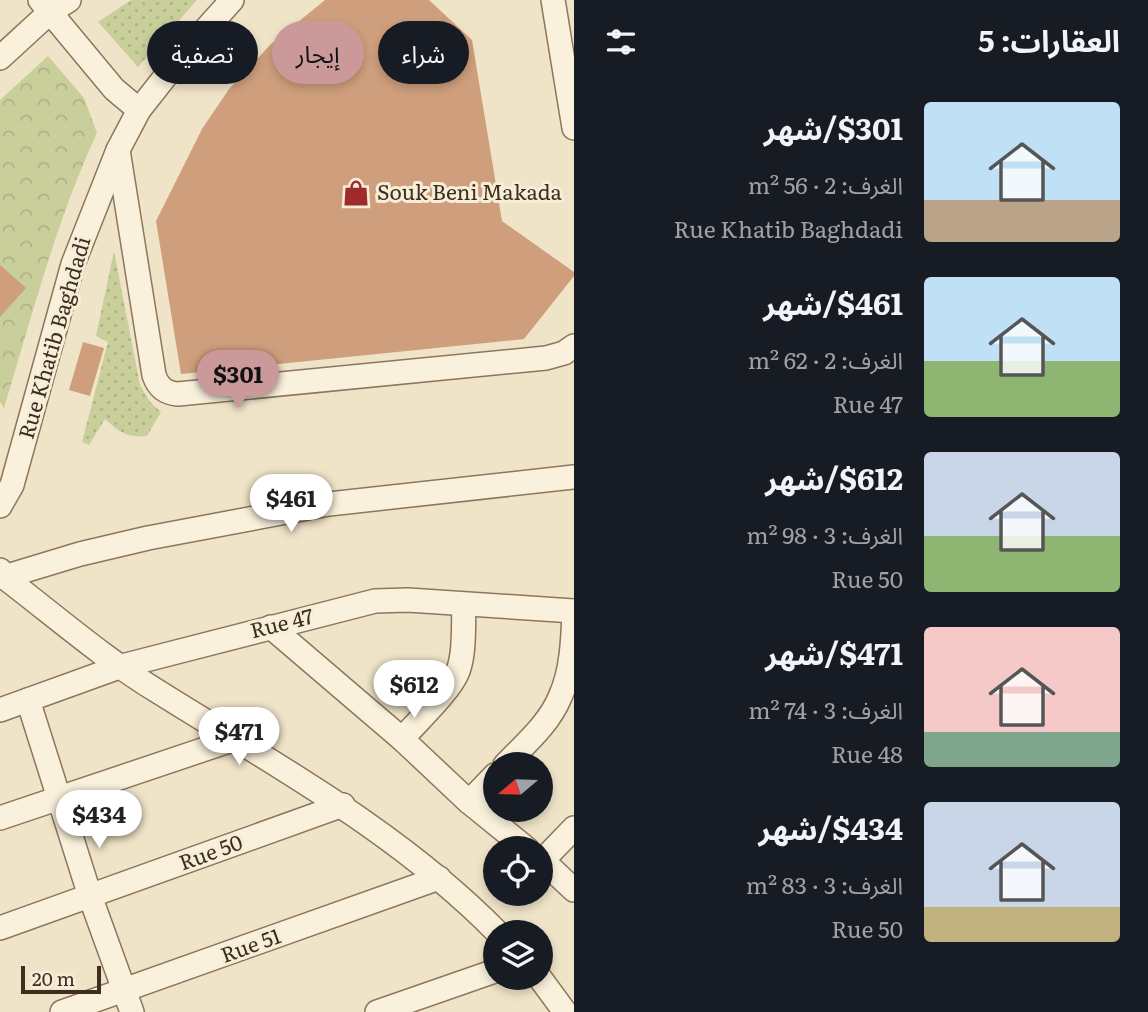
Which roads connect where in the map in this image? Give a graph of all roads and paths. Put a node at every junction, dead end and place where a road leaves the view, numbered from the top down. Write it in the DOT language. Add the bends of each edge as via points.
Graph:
graph roads {
  1 [pos="69,0"];
  2 [pos="232,0"];
  3 [pos="553,0"];
  4 [pos="44,6"];
  5 [pos="0,58"];
  6 [pos="139,110"];
  7 [pos="574,128"];
  8 [pos="118,150"];
  9 [pos="574,346"];
  10 [pos="6,477"];
  11 [pos="574,477"];
  12 [pos="0,506"];
  13 [pos="1,579"];
  14 [pos="464,605"];
  15 [pos="574,611"];
  16 [pos="271,627"];
  17 [pos="122,666"];
  18 [pos="28,700"];
  19 [pos="0,710"];
  20 [pos="235,739"];
  21 [pos="402,739"];
  22 [pos="518,752"];
  23 [pos="483,787"];
  24 [pos="60,797"];
  25 [pos="469,802"];
  26 [pos="343,805"];
  27 [pos="0,818"];
  28 [pos="574,828"];
  29 [pos="512,836"];
  30 [pos="553,844"];
  31 [pos="553,871"];
  32 [pos="439,878"];
  33 [pos="574,890"];
  34 [pos="90,896"];
  35 [pos="485,920"];
  36 [pos="0,928"];
  37 [pos="483,975"];
  38 [pos="549,990"];
  39 [pos="129,1001"];
  40 [pos="62,1012"];
  41 [pos="377,1012"];
  42 [pos="565,1012"];
  1 -- 4 [label="street"];
  2 -- 6 [label="street, Rue Khatib Baghdadi"];
  3 -- 7 [label="street"];
  4 -- 5 [label="street"];
  4 -- 6 [label="street" via="114,89"];
  6 -- 8 [label="street, Rue Khatib Baghdadi"];
  8 -- 9 [label="street" via="153,375 165,391 178,394 546,358"];
  8 -- 10 [label="street, Rue Khatib Baghdadi" via="73,264"];
  10 -- 12 [label="street, Rue Khatib Baghdadi"];
  11 -- 13 [label="street" via="329,504 148,538"];
  13 -- 17 [label="street"];
  14 -- 15 [label="street, Rue 47"];
  14 -- 16 [label="street, Rue 47" via="375,601"];
  14 -- 21 [label="street" via="458,672"];
  15 -- 22 [label="street" via="572,650 561,697"];
  16 -- 17 [label="street, Rue 47"];
  16 -- 21 [label="street"];
  17 -- 18 [label="street, Rue 47"];
  17 -- 20 [label="street"];
  18 -- 19 [label="street, Rue 47"];
  18 -- 24 [label="street"];
  20 -- 24 [label="street"];
  20 -- 26 [label="street"];
  21 -- 25 [label="street"];
  23 -- 25 [label="street"];
  24 -- 27 [label="street"];
  24 -- 34 [label="street"];
  25 -- 29 [label="street"];
  26 -- 32 [label="street"];
  26 -- 34 [label="street, Rue 50"];
  28 -- 30 [label="street"];
  31 -- 33 [label="street"];
  32 -- 35 [label="street"];
  32 -- 39 [label="street, Rue 51"];
  34 -- 36 [label="street, Rue 50"];
  34 -- 39 [label="street"];
  37 -- 41 [label="street"];
  38 -- 42 [label="street"];
  39 -- 40 [label="street, Rue 51"];
}
